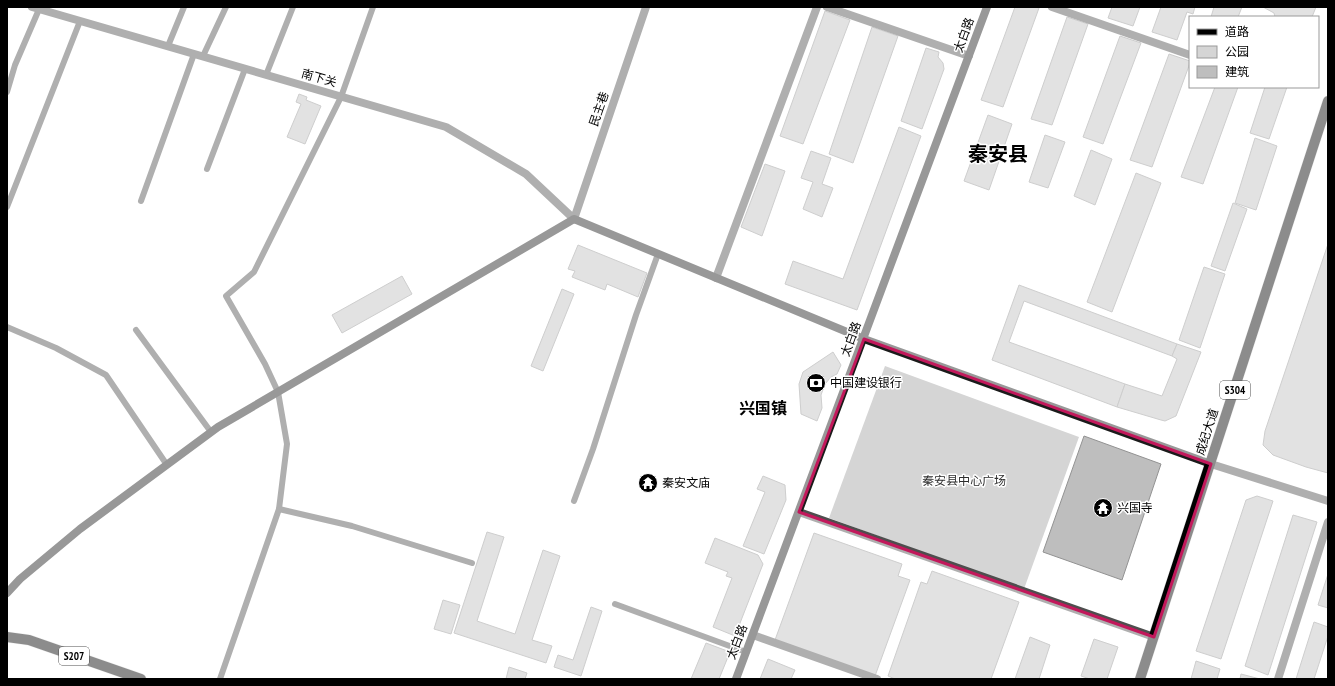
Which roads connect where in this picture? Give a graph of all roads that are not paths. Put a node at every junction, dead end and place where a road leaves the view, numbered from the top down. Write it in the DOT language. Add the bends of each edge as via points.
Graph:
graph roads {
  1 [pos="184,7"];
  2 [pos="226,7"];
  3 [pos="293,7"];
  4 [pos="373,7"];
  5 [pos="646,7"];
  6 [pos="817,7"];
  7 [pos="827,7"];
  8 [pos="987,7"];
  9 [pos="1052,7"];
  10 [pos="37,8"];
  11 [pos="80,21"];
  12 [pos="168,46"];
  13 [pos="194,54"];
  14 [pos="1189,55"];
  15 [pos="203,56"];
  16 [pos="969,56"];
  17 [pos="245,69"];
  18 [pos="266,75"];
  19 [pos="7,92"];
  20 [pos="341,97"];
  21 [pos="1328,101"];
  22 [pos="207,169"];
  23 [pos="141,201"];
  24 [pos="7,208"];
  25 [pos="574,219"];
  26 [pos="658,254"];
  27 [pos="716,278"];
  28 [pos="7,327"];
  29 [pos="136,330"];
  30 [pos="864,339"];
  31 [pos="278,392"];
  32 [pos="212,432"];
  33 [pos="1211,464"];
  34 [pos="167,465"];
  35 [pos="574,501"];
  36 [pos="1328,501"];
  37 [pos="279,509"];
  38 [pos="799,512"];
  39 [pos="1328,522"];
  40 [pos="472,563"];
  41 [pos="7,593"];
  42 [pos="615,604"];
  43 [pos="752,635"];
  44 [pos="7,637"];
  45 [pos="1154,637"];
  46 [pos="746,652"];
  47 [pos="140,679"];
  48 [pos="220,679"];
  49 [pos="736,679"];
  50 [pos="877,679"];
  51 [pos="1140,679"];
  52 [pos="1278,679"];
  1 -- 12 [label="lane"];
  2 -- 15 [label="lane"];
  3 -- 18 [label="lane"];
  4 -- 20 [label="lane"];
  5 -- 25 [label="street, 民主巷"];
  6 -- 27 [label="street"];
  7 -- 16 [label="street"];
  8 -- 16 [label="main road, 太白路"];
  9 -- 14 [label="street"];
  10 -- 11 [label="street, 南下关"];
  10 -- 19 [label="lane"];
  11 -- 12 [label="street, 南下关"];
  11 -- 24 [label="lane"];
  12 -- 13 [label="street, 南下关"];
  13 -- 15 [label="street, 南下关"];
  13 -- 23 [label="lane"];
  15 -- 17 [label="street, 南下关"];
  16 -- 30 [label="main road, 太白路"];
  17 -- 18 [label="street, 南下关"];
  17 -- 22 [label="lane"];
  18 -- 20 [label="street, 南下关"];
  20 -- 25 [label="street, 南下关" via="446,127 526,174"];
  20 -- 31 [label="lane" via="254,272 226,296"];
  21 -- 33 [label="main road, 成纪大道 / S304"];
  25 -- 26 [label="main road"];
  25 -- 31 [label="main road"];
  26 -- 27 [label="main road"];
  26 -- 35 [label="lane"];
  27 -- 30 [label="main road"];
  28 -- 34 [label="lane" via="56,348 106,375"];
  29 -- 32 [label="lane"];
  30 -- 33 [label="main road"];
  30 -- 38 [label="main road, 太白路"];
  31 -- 32 [label="main road"];
  31 -- 37 [label="lane" via="287,444"];
  32 -- 34 [label="main road"];
  33 -- 36 [label="street"];
  33 -- 45 [label="main road, 成纪大道 / S304"];
  34 -- 41 [label="main road" via="80,529"];
  37 -- 40 [label="lane" via="352,526"];
  37 -- 48 [label="lane"];
  38 -- 43 [label="main road, 太白路"];
  38 -- 45 [label="street"];
  39 -- 52 [label="street"];
  42 -- 46 [label="lane"];
  43 -- 46 [label="main road, 太白路"];
  43 -- 50 [label="street"];
  44 -- 47 [label="main road, S207" via="29,640"];
  45 -- 51 [label="main road, 成纪大道 / S304"];
  46 -- 49 [label="main road, 太白路"];
}
